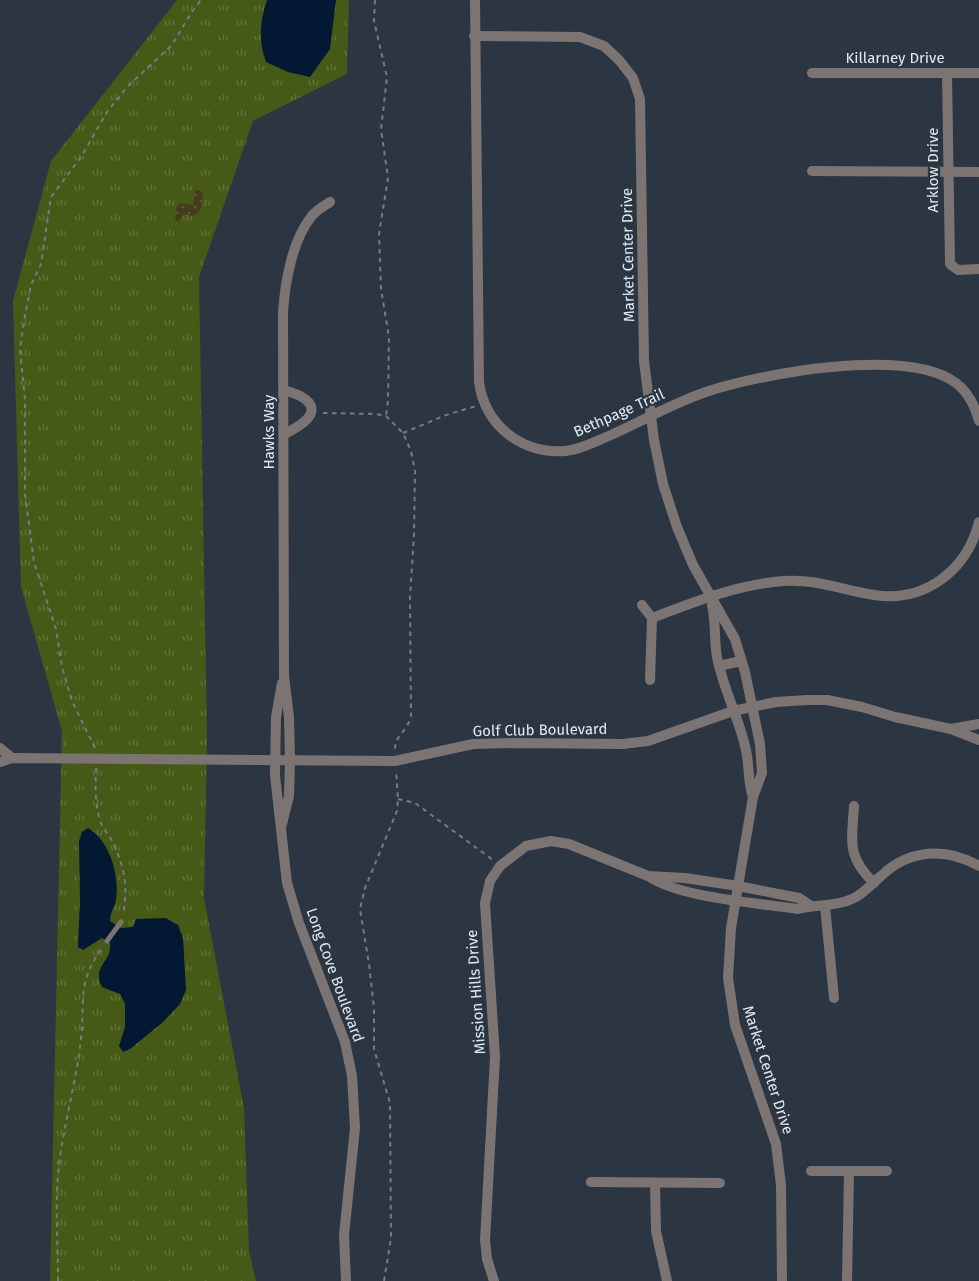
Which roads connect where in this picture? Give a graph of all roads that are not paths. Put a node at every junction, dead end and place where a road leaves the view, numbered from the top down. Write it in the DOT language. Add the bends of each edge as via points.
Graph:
graph roads {
  1 [pos="475,0"];
  2 [pos="474,36"];
  3 [pos="947,73"];
  4 [pos="979,73"];
  5 [pos="812,74"];
  6 [pos="812,171"];
  7 [pos="948,172"];
  8 [pos="979,172"];
  9 [pos="330,202"];
  10 [pos="979,269"];
  11 [pos="284,390"];
  12 [pos="650,418"];
  13 [pos="979,421"];
  14 [pos="284,434"];
  15 [pos="979,522"];
  16 [pos="711,597"];
  17 [pos="642,604"];
  18 [pos="652,618"];
  19 [pos="741,661"];
  20 [pos="719,666"];
  21 [pos="284,676"];
  22 [pos="650,680"];
  23 [pos="751,706"];
  24 [pos="732,711"];
  25 [pos="979,724"];
  26 [pos="951,729"];
  27 [pos="979,740"];
  28 [pos="0,748"];
  29 [pos="12,758"];
  30 [pos="275,761"];
  31 [pos="290,761"];
  32 [pos="0,762"];
  33 [pos="753,797"];
  34 [pos="854,806"];
  35 [pos="282,824"];
  36 [pos="979,866"];
  37 [pos="648,876"];
  38 [pos="874,883"];
  39 [pos="738,886"];
  40 [pos="736,900"];
  41 [pos="811,906"];
  42 [pos="825,906"];
  43 [pos="121,922"];
  44 [pos="107,941"];
  45 [pos="834,998"];
  46 [pos="811,1171"];
  47 [pos="849,1171"];
  48 [pos="887,1171"];
  49 [pos="591,1182"];
  50 [pos="655,1183"];
  51 [pos="720,1183"];
  52 [pos="346,1281"];
  53 [pos="494,1281"];
  54 [pos="667,1281"];
  55 [pos="782,1281"];
  56 [pos="847,1281"];
  1 -- 2 [label="street, Bethpage Trail"];
  2 -- 12 [label="street, Market Center Drive" via="580,37 604,46 633,78 640,99 644,361"];
  2 -- 12 [label="street, Bethpage Trail" via="479,382 490,416 525,445 568,451"];
  3 -- 4 [label="street, Killarney Drive"];
  3 -- 5 [label="street, Killarney Drive"];
  3 -- 7 [label="street, Arklow Drive"];
  6 -- 7 [label="street"];
  7 -- 8 [label="street"];
  7 -- 10 [label="street, Arklow Drive" via="949,258 958,270"];
  9 -- 11 [label="street, Hawks Way" via="312,215 289,267 284,312"];
  11 -- 14 [label="street, Hawks Way"];
  11 -- 14 [label="street" via="303,397 311,412 300,427"];
  12 -- 13 [label="street, Bethpage Trail" via="703,393 772,375 825,367 887,366 927,370 956,383 974,405"];
  12 -- 16 [label="street, Market Center Drive" via="663,484 677,527"];
  14 -- 21 [label="street, Hawks Way"];
  15 -- 16 [label="street" via="974,540 953,570 908,594 878,596 801,581 764,584"];
  16 -- 18 [label="street"];
  16 -- 19 [label="street, Market Center Drive" via="735,639"];
  16 -- 20 [label="street, Market Center Drive"];
  17 -- 18 [label="street"];
  18 -- 22 [label="street"];
  19 -- 20 [label="street"];
  19 -- 23 [label="street, Market Center Drive"];
  20 -- 24 [label="street, Market Center Drive"];
  21 -- 30 [label="street, Hawks Way" via="276,717"];
  21 -- 31 [label="street, Hawks Way"];
  23 -- 24 [label="street, Golf Club Boulevard"];
  23 -- 26 [label="street, Golf Club Boulevard" via="787,700 827,700"];
  23 -- 33 [label="street, Market Center Drive" via="762,759 762,773"];
  24 -- 31 [label="street, Golf Club Boulevard" via="648,741 623,744 473,744 395,761"];
  24 -- 33 [label="street, Market Center Drive" via="745,746"];
  25 -- 26 [label="street, Golf Club Boulevard"];
  26 -- 27 [label="street, Golf Club Boulevard"];
  28 -- 29 [label="street"];
  29 -- 30 [label="street, Golf Club Boulevard"];
  29 -- 32 [label="street, Golf Club Boulevard"];
  30 -- 31 [label="street, Golf Club Boulevard"];
  30 -- 35 [label="street, Long Cove Boulevard"];
  31 -- 35 [label="street, Long Cove Boulevard" via="289,796"];
  33 -- 39 [label="street, Market Center Drive"];
  34 -- 38 [label="street" via="854,856"];
  35 -- 52 [label="street, Long Cove Boulevard" via="284,867 292,902 345,1042 352,1076 355,1128 344,1235"];
  36 -- 38 [label="street, Mission Hills Drive" via="951,854 923,854 900,862"];
  37 -- 39 [label="street, Mission Hills Drive"];
  37 -- 40 [label="street, Mission Hills Drive" via="672,888"];
  37 -- 53 [label="street, Mission Hills Drive" via="569,844 551,841 526,846 500,866 490,881 485,903 495,1057 485,1240"];
  38 -- 42 [label="street, Mission Hills Drive" via="850,900"];
  39 -- 40 [label="street, Market Center Drive"];
  39 -- 41 [label="street, Mission Hills Drive" via="800,898"];
  40 -- 41 [label="street, Mission Hills Drive" via="798,909"];
  40 -- 55 [label="street, Market Center Drive" via="729,945 729,992 735,1025 776,1144 782,1185"];
  41 -- 42 [label="street, Mission Hills Drive"];
  42 -- 45 [label="street"];
  43 -- 44 [label="lane"];
  46 -- 47 [label="street"];
  47 -- 48 [label="street"];
  47 -- 56 [label="street"];
  49 -- 50 [label="street"];
  50 -- 51 [label="street"];
  50 -- 54 [label="street" via="656,1231"];
}
